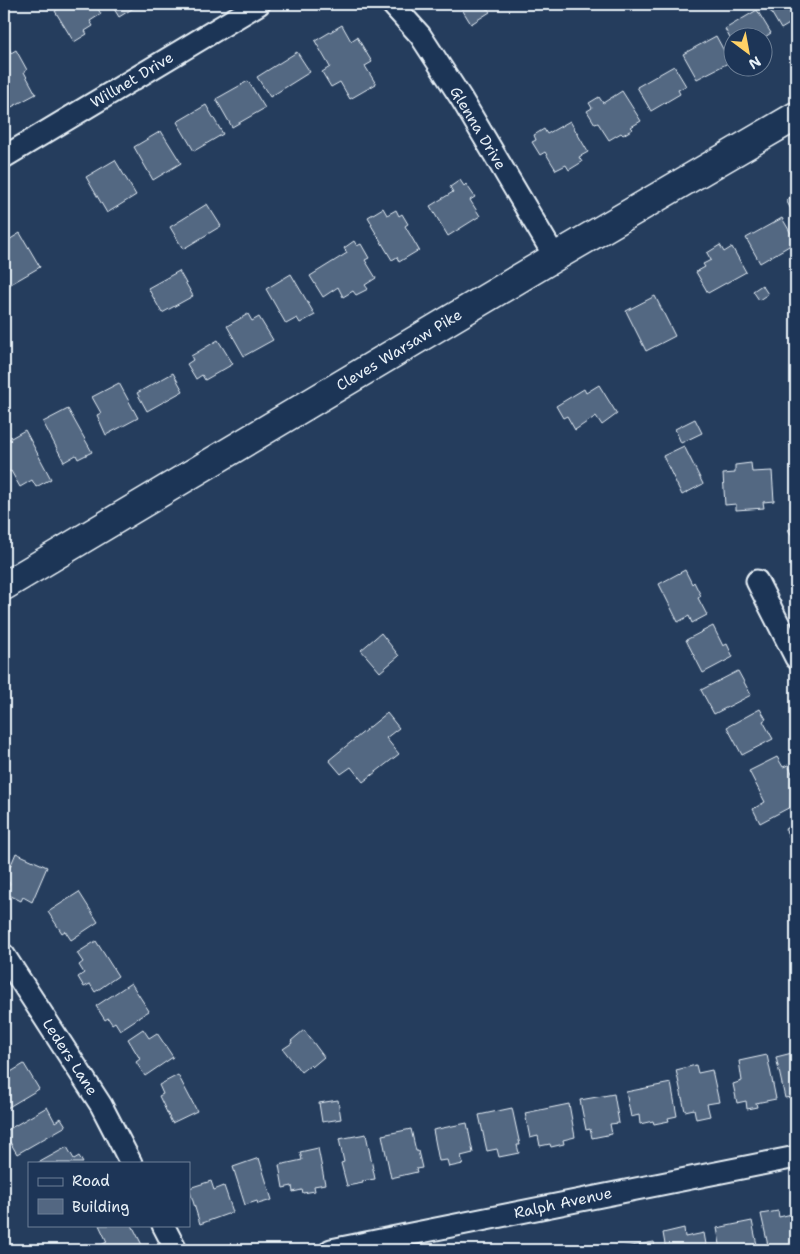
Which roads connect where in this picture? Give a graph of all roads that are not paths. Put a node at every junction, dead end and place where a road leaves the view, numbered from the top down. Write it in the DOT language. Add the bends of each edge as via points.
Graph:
graph roads {
  1 [pos="259,4"];
  2 [pos="392,4"];
  3 [pos="796,116"];
  4 [pos="4,157"];
  5 [pos="555,257"];
  6 [pos="758,582"];
  7 [pos="4,586"];
  8 [pos="796,658"];
  9 [pos="4,955"];
  10 [pos="796,1157"];
  11 [pos="130,1162"];
  12 [pos="164,1226"];
  13 [pos="176,1250"];
  14 [pos="331,1250"];
  1 -- 4 [label="street, Willnet Drive"];
  2 -- 5 [label="street, Glenna Drive" via="420,35 461,98"];
  3 -- 5 [label="street, Cleves Warsaw Pike"];
  5 -- 7 [label="street, Cleves Warsaw Pike"];
  6 -- 8 [label="street"];
  9 -- 11 [label="street, Leders Lane" via="101,1105"];
  10 -- 14 [label="street, Ralph Avenue"];
  12 -- 13 [label="street"];
}
